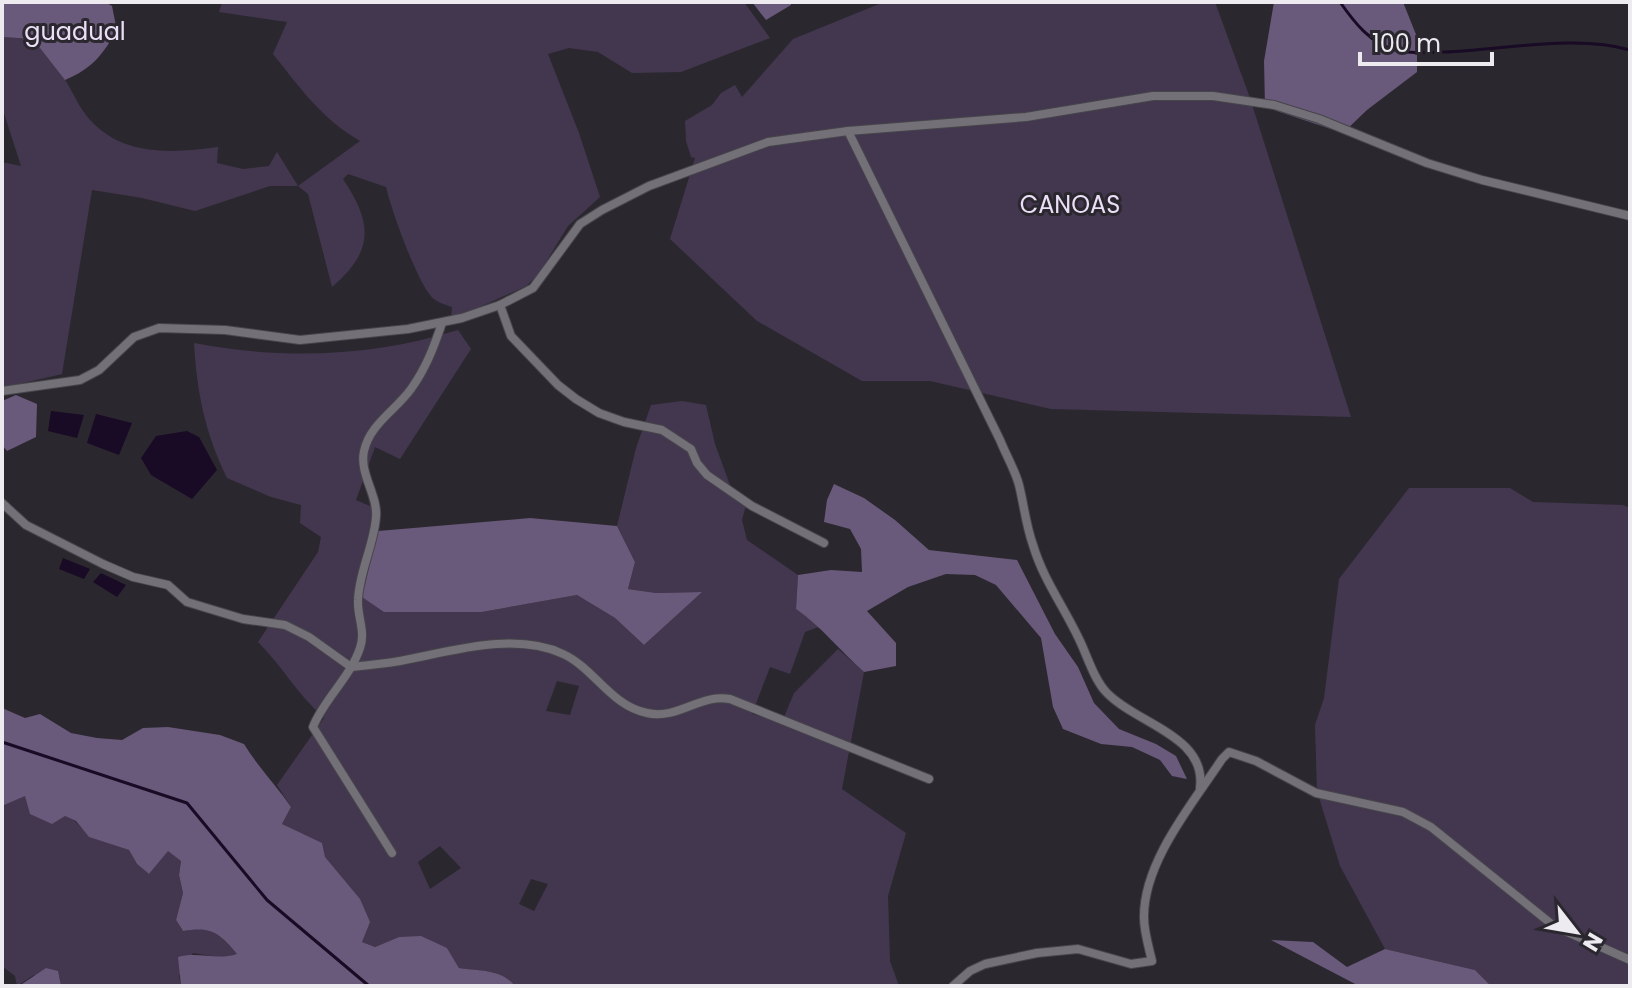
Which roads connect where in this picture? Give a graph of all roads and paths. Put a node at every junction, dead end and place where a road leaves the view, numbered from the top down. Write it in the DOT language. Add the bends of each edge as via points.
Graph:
graph roads {
  1 [pos="848,131"];
  2 [pos="1630,216"];
  3 [pos="500,305"];
  4 [pos="442,323"];
  5 [pos="2,391"];
  6 [pos="2,503"];
  7 [pos="824,543"];
  8 [pos="351,667"];
  9 [pos="929,779"];
  10 [pos="1200,792"];
  11 [pos="392,853"];
  12 [pos="1630,960"];
  13 [pos="953,986"];
  1 -- 2 [label="street" via="1026,117 1153,96 1213,96 1274,105 1427,163"];
  1 -- 3 [label="street" via="768,142 649,186 580,224 533,288"];
  1 -- 10 [label="street" via="1000,440 1047,582 1103,688 1191,751 1201,773"];
  3 -- 4 [label="street"];
  3 -- 7 [label="street" via="511,336 576,399 611,418 662,430 691,449 707,475 752,506"];
  4 -- 5 [label="street" via="300,340 159,328 134,337 99,370 80,380"];
  4 -- 8 [label="street" via="427,366 379,422 364,451 377,515 357,603 361,646"];
  6 -- 8 [label="street" via="26,525 103,564 168,585 187,602 285,625"];
  8 -- 9 [label="street" via="497,644 549,648 567,655 612,695 645,713 676,713 712,697 730,699"];
  8 -- 11 [label="street" via="313,727"];
  10 -- 12 [label="street" via="1229,752 1316,793 1397,809 1431,827 1554,926"];
  10 -- 13 [label="street" via="1168,840 1149,886 1144,918 1152,961 1131,964 1078,949 1037,953 985,964"];
}
